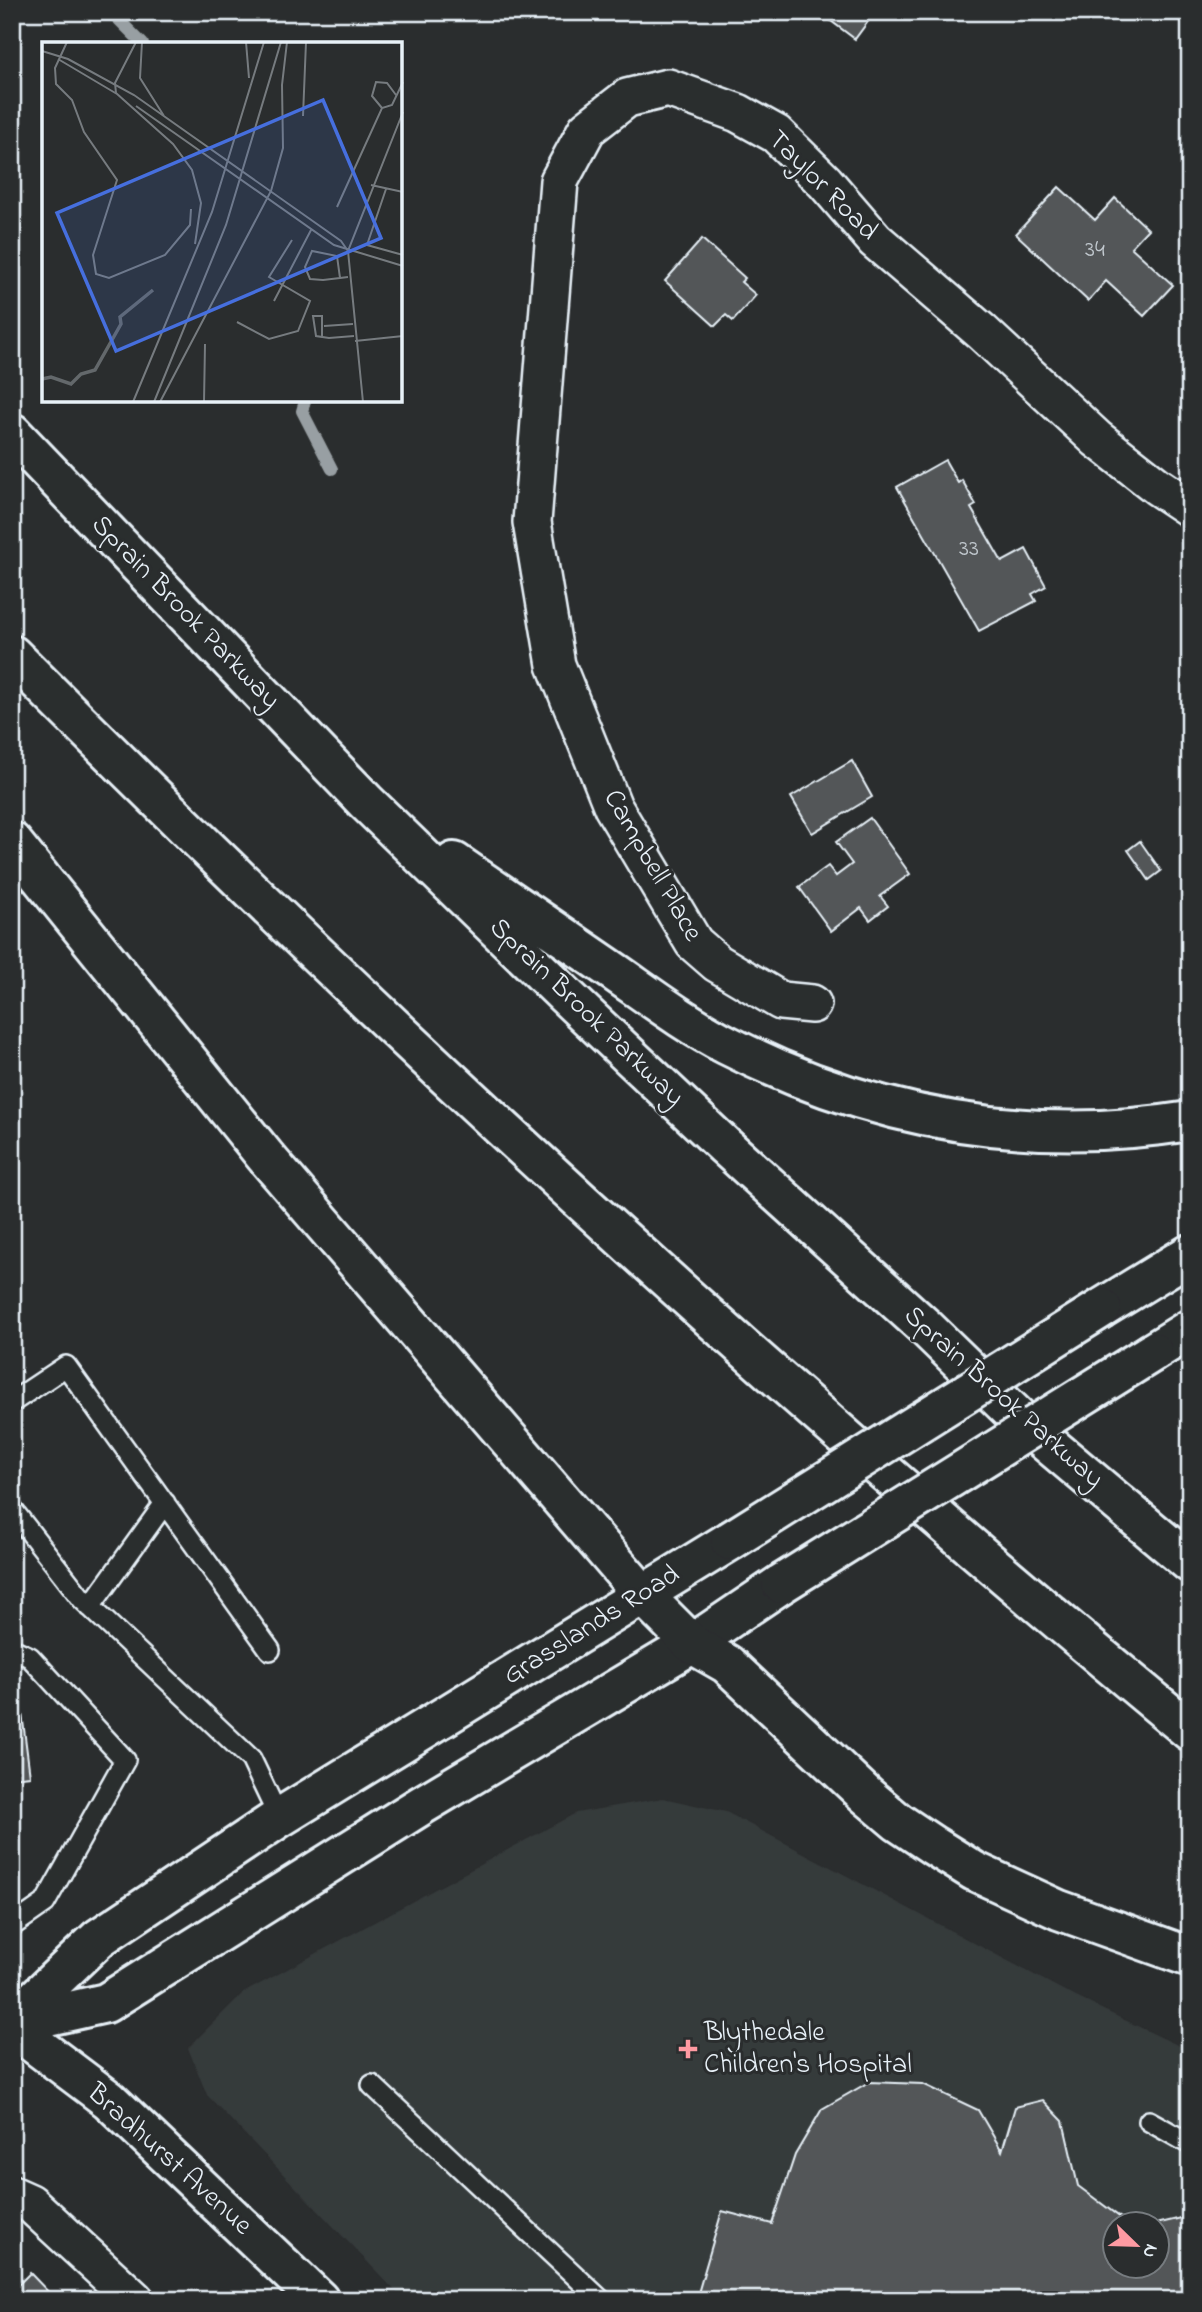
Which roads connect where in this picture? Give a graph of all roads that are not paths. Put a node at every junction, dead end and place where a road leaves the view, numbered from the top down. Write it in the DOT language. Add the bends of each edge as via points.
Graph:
graph roads {
  1 [pos="12,433"];
  2 [pos="1190,508"];
  3 [pos="12,654"];
  4 [pos="556,666"];
  5 [pos="366,802"];
  6 [pos="12,842"];
  7 [pos="812,1004"];
  8 [pos="1190,1121"];
  9 [pos="1190,1254"];
  10 [pos="1190,1329"];
  11 [pos="12,1402"];
  12 [pos="166,1503"];
  13 [pos="12,1509"];
  14 [pos="1190,1563"];
  15 [pos="643,1595"];
  16 [pos="90,1607"];
  17 [pos="692,1644"];
  18 [pos="12,1649"];
  19 [pos="270,1650"];
  20 [pos="1190,1731"];
  21 [pos="279,1818"];
  22 [pos="12,1926"];
  23 [pos="1190,1957"];
  24 [pos="12,2024"];
  25 [pos="372,2085"];
  26 [pos="1149,2121"];
  27 [pos="1190,2144"];
  28 [pos="12,2195"];
  29 [pos="135,2300"];
  30 [pos="318,2300"];
  31 [pos="601,2300"];
  1 -- 5 [label="main road, Sprain Brook Parkway"];
  2 -- 4 [label="street, Taylor Road" via="1097,439 875,240 776,134 738,113 668,88 627,98 587,129 559,181 532,522"];
  3 -- 20 [label="main road" via="290,927 588,1208 925,1506"];
  4 -- 7 [label="street, Campbell Place" via="613,807 694,943 717,963 781,1001"];
  5 -- 8 [label="main road" via="681,1017 725,1044 825,1089 895,1110 988,1127 1094,1132"];
  5 -- 14 [label="main road, Sprain Brook Parkway" via="725,1146 1027,1426"];
  6 -- 15 [label="main road" via="265,1156"];
  9 -- 15 [label="main road, Grasslands Road, bridge"];
  10 -- 17 [label="main road, bridge"];
  11 -- 12 [label="lane" via="66,1366"];
  12 -- 16 [label="lane"];
  12 -- 19 [label="lane"];
  13 -- 16 [label="lane"];
  15 -- 17 [label="main road"];
  15 -- 21 [label="main road, Grasslands Road"];
  16 -- 21 [label="lane" via="251,1759"];
  17 -- 23 [label="main road" via="727,1664 866,1795 934,1846 974,1871 1059,1910"];
  17 -- 24 [label="main road" via="106,2003"];
  18 -- 22 [label="lane" via="30,1657 125,1760 45,1903"];
  21 -- 24 [label="main road, Grasslands Road" via="99,1938"];
  24 -- 30 [label="main road, Bradhurst Avenue" via="109,2100"];
  25 -- 31 [label="lane"];
  26 -- 27 [label="lane"];
  28 -- 29 [label="street" via="30,2203"];
}
